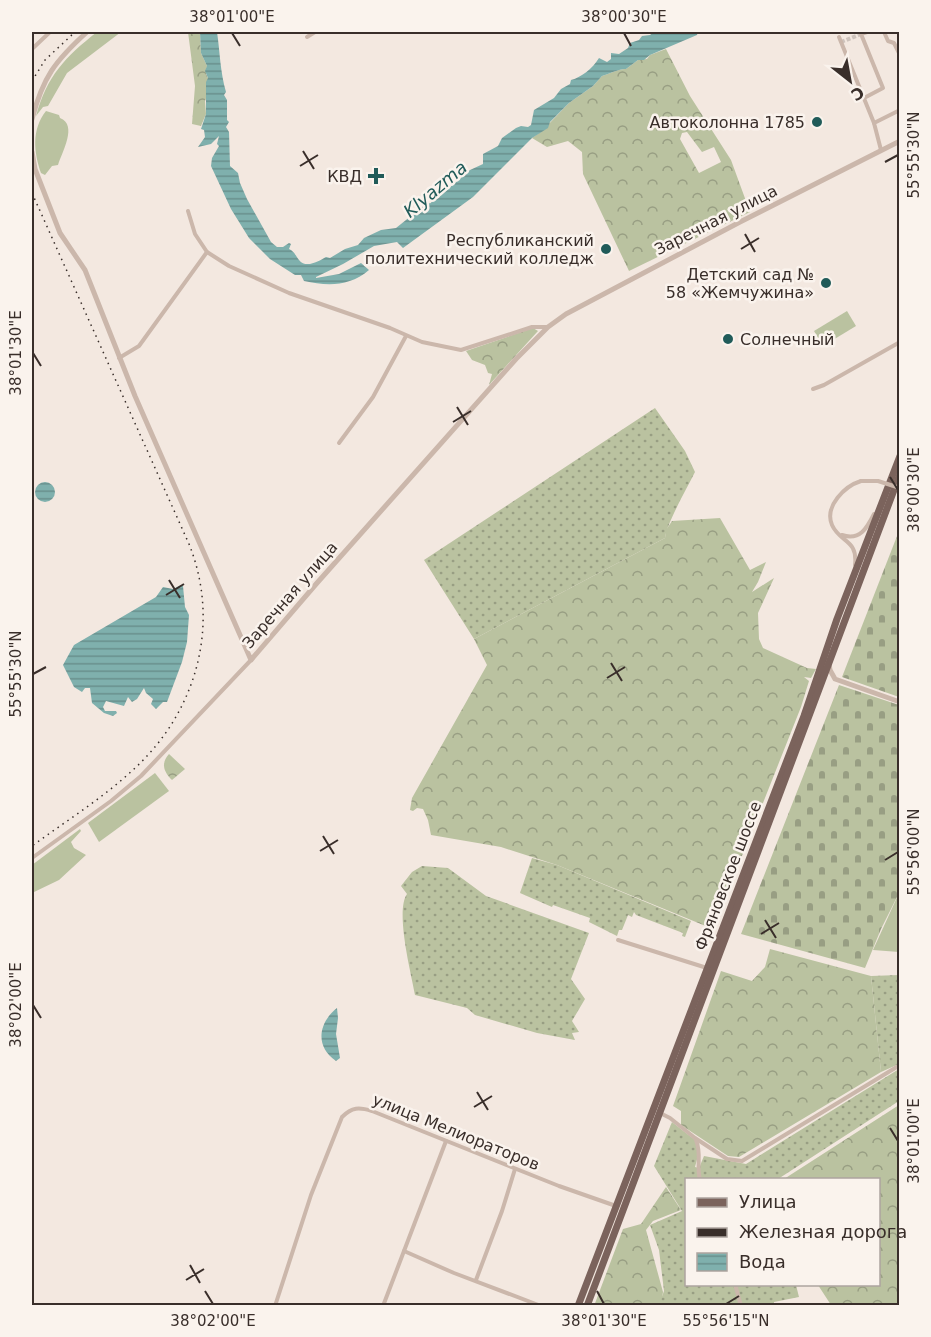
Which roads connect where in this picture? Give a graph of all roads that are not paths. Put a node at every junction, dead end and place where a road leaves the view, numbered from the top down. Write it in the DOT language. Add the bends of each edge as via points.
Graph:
graph roads {
  1 [pos="50,32"];
  2 [pos="87,32"];
  3 [pos="315,32"];
  4 [pos="867,32"];
  5 [pos="884,32"];
  6 [pos="307,37"];
  7 [pos="839,37"];
  8 [pos="32,49"];
  9 [pos="900,55"];
  10 [pos="864,98"];
  11 [pos="900,110"];
  12 [pos="32,119"];
  13 [pos="874,123"];
  14 [pos="900,141"];
  15 [pos="881,150"];
  16 [pos="32,152"];
  17 [pos="188,211"];
  18 [pos="207,252"];
  19 [pos="548,327"];
  20 [pos="406,336"];
  21 [pos="900,342"];
  22 [pos="119,358"];
  23 [pos="813,389"];
  24 [pos="339,443"];
  25 [pos="900,456"];
  26 [pos="900,474"];
  27 [pos="900,480"];
  28 [pos="900,488"];
  29 [pos="889,492"];
  30 [pos="839,534"];
  31 [pos="850,586"];
  32 [pos="251,660"];
  33 [pos="829,662"];
  34 [pos="835,679"];
  35 [pos="822,682"];
  36 [pos="900,702"];
  37 [pos="32,858"];
  38 [pos="618,940"];
  39 [pos="707,968"];
  40 [pos="900,1065"];
  41 [pos="660,1113"];
  42 [pos="695,1138"];
  43 [pos="446,1141"];
  44 [pos="515,1169"];
  45 [pos="700,1178"];
  46 [pos="616,1206"];
  47 [pos="404,1251"];
  48 [pos="476,1280"];
  49 [pos="736,1286"];
  50 [pos="275,1305"];
  51 [pos="383,1305"];
  52 [pos="541,1305"];
  53 [pos="578,1305"];
  54 [pos="587,1305"];
  55 [pos="741,1305"];
  1 -- 8 [label="street"];
  2 -- 12 [label="street" via="48,74"];
  3 -- 6 [label="street"];
  4 -- 10 [label="street" via="861,34 883,88"];
  5 -- 9 [label="street"];
  7 -- 10 [label="street"];
  10 -- 13 [label="street"];
  11 -- 13 [label="street"];
  13 -- 15 [label="street"];
  14 -- 15 [label="street, Заречная улица"];
  15 -- 19 [label="street, Заречная улица" via="629,280"];
  16 -- 22 [label="street" via="60,233 85,270"];
  17 -- 18 [label="street" via="195,234"];
  18 -- 20 [label="street, Заречная улица" via="290,293"];
  18 -- 22 [label="street" via="140,346"];
  19 -- 20 [label="street, Заречная улица" via="532,327 461,350"];
  19 -- 32 [label="street, Заречная улица"];
  20 -- 24 [label="street" via="374,397"];
  21 -- 23 [label="street"];
  22 -- 32 [label="street"];
  25 -- 29 [label="main road, Фряновское шоссе"];
  26 -- 29 [label="main road, Фряновское шоссе"];
  27 -- 29 [label="main road"];
  28 -- 30 [label="street, bridge" via="878,481 861,481 844,491 833,507 831,519"];
  29 -- 30 [label="street" via="865,531 855,537"];
  29 -- 31 [label="main road, Фряновское шоссе"];
  29 -- 33 [label="main road, Фряновское шоссе"];
  30 -- 31 [label="street" via="855,551"];
  31 -- 39 [label="main road, Фряновское шоссе"];
  32 -- 37 [label="street, Заречная улица" via="141,776"];
  33 -- 34 [label="street"];
  33 -- 35 [label="main road, Фряновское шоссе"];
  34 -- 35 [label="street"];
  34 -- 36 [label="street"];
  35 -- 41 [label="main road, Фряновское шоссе"];
  38 -- 39 [label="street"];
  39 -- 46 [label="main road, Фряновское шоссе"];
  40 -- 42 [label="street" via="742,1161 727,1159"];
  41 -- 42 [label="street"];
  41 -- 54 [label="main road, Фряновское шоссе"];
  42 -- 45 [label="street" via="701,1152 697,1167"];
  43 -- 44 [label="street, улица Мелиораторов"];
  43 -- 47 [label="street"];
  43 -- 50 [label="street, улица Мелиораторов" via="361,1108 349,1110 342,1117 311,1195"];
  44 -- 46 [label="street, улица Мелиораторов"];
  44 -- 48 [label="street"];
  46 -- 53 [label="main road, Фряновское шоссе"];
  47 -- 48 [label="street"];
  47 -- 51 [label="street"];
  48 -- 52 [label="street"];
  49 -- 55 [label="street"];
}
